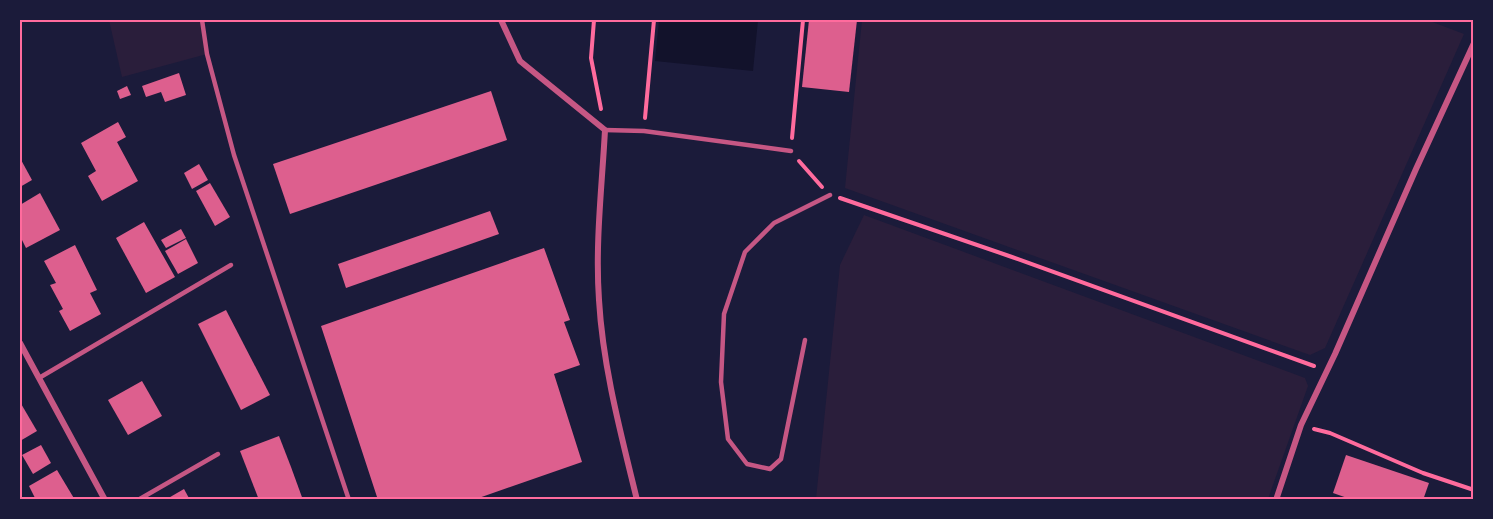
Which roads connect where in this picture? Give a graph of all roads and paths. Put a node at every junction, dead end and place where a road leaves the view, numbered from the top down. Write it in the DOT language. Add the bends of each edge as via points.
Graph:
graph roads {
  1 [pos="202,20"];
  2 [pos="501,20"];
  3 [pos="594,20"];
  4 [pos="654,20"];
  5 [pos="803,20"];
  6 [pos="1473,44"];
  7 [pos="605,130"];
  8 [pos="644,131"];
  9 [pos="791,151"];
  10 [pos="830,195"];
  11 [pos="231,264"];
  12 [pos="805,340"];
  13 [pos="20,343"];
  14 [pos="1326,371"];
  15 [pos="39,378"];
  16 [pos="1301,425"];
  17 [pos="218,454"];
  18 [pos="1473,490"];
  19 [pos="105,500"];
  20 [pos="138,500"];
  21 [pos="349,500"];
  22 [pos="637,500"];
  23 [pos="1276,500"];
  1 -- 21 [label="lane" via="234,155"];
  2 -- 7 [label="street" via="520,61"];
  3 -- 7 [label="path" via="591,58"];
  4 -- 8 [label="path"];
  5 -- 9 [label="path"];
  6 -- 14 [label="street"];
  7 -- 8 [label="lane"];
  7 -- 22 [label="street" via="599,299 618,421"];
  8 -- 9 [label="lane"];
  9 -- 10 [label="path"];
  10 -- 12 [label="lane" via="774,223 745,252 724,314 721,382 728,439 747,464 770,469 781,459"];
  10 -- 14 [label="path"];
  11 -- 15 [label="lane"];
  13 -- 15 [label="street"];
  14 -- 16 [label="street"];
  15 -- 19 [label="street"];
  16 -- 18 [label="path"];
  16 -- 23 [label="street"];
  17 -- 20 [label="lane"];
}
